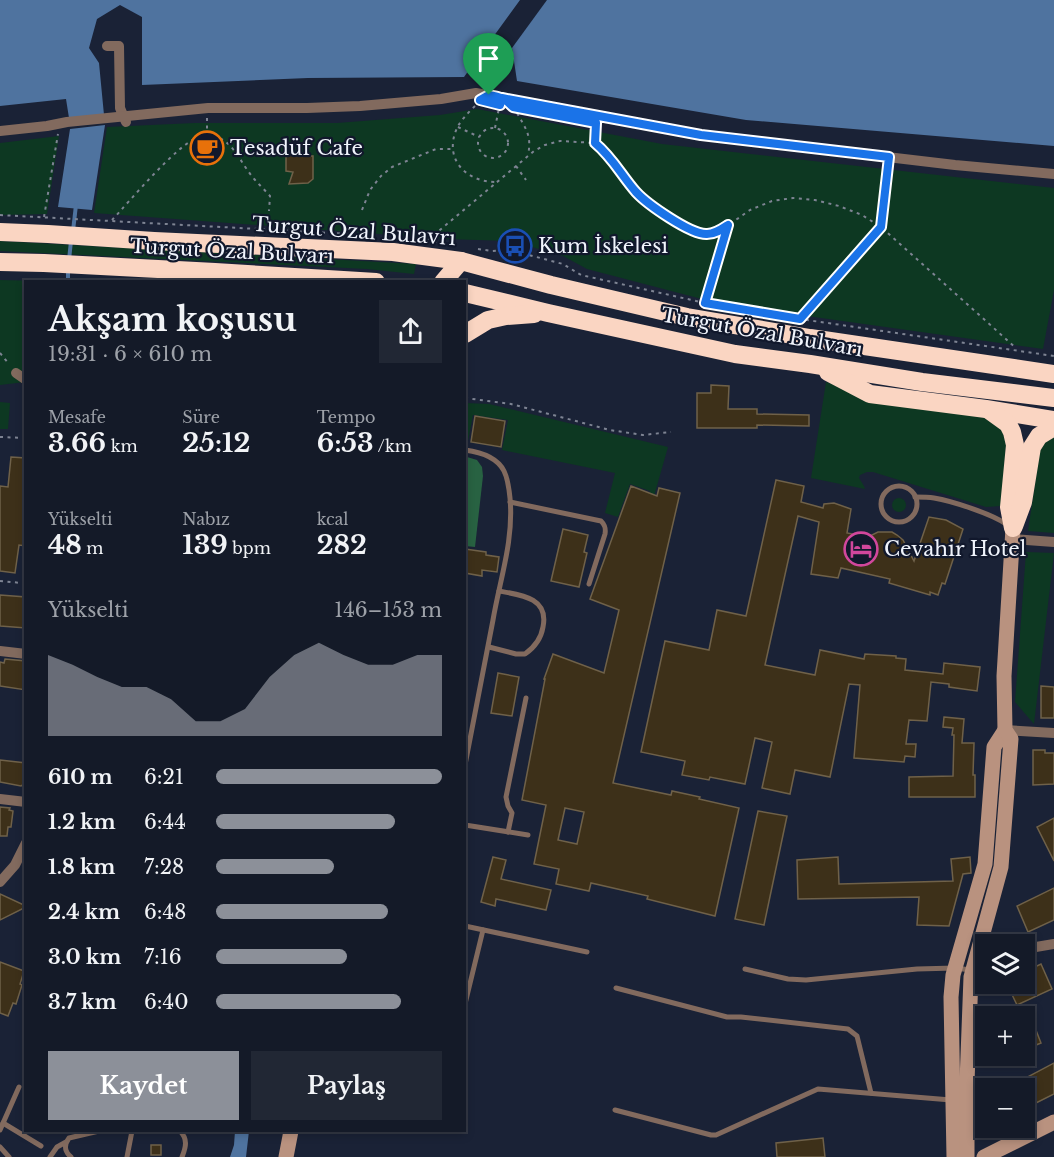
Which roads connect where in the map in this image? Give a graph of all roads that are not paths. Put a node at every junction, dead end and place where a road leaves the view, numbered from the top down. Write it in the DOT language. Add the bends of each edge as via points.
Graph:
graph roads {
  1 [pos="107,46"];
  2 [pos="125,120"];
  3 [pos="0,131"];
  4 [pos="1054,174"];
  5 [pos="0,232"];
  6 [pos="466,255"];
  7 [pos="0,262"];
  8 [pos="341,280"];
  9 [pos="445,280"];
  10 [pos="458,280"];
  11 [pos="466,293"];
  12 [pos="548,313"];
  13 [pos="466,333"];
  14 [pos="810,364"];
  15 [pos="1054,374"];
  16 [pos="1054,398"];
  17 [pos="986,409"];
  18 [pos="1054,420"];
  19 [pos="1054,428"];
  20 [pos="466,450"];
  21 [pos="915,497"];
  22 [pos="510,502"];
  23 [pos="1012,533"];
  24 [pos="1054,542"];
  25 [pos="589,584"];
  26 [pos="500,591"];
  27 [pos="489,647"];
  28 [pos="0,651"];
  29 [pos="24,654"];
  30 [pos="526,698"];
  31 [pos="1005,730"];
  32 [pos="1054,734"];
  33 [pos="466,760"];
  34 [pos="0,799"];
  35 [pos="24,802"];
  36 [pos="466,825"];
  37 [pos="508,832"];
  38 [pos="528,835"];
  39 [pos="24,847"];
  40 [pos="0,882"];
  41 [pos="466,926"];
  42 [pos="483,930"];
  43 [pos="985,934"];
  44 [pos="1054,944"];
  45 [pos="1035,947"];
  46 [pos="587,952"];
  47 [pos="975,964"];
  48 [pos="955,968"];
  49 [pos="745,969"];
  50 [pos="972,970"];
  51 [pos="615,988"];
  52 [pos="466,1000"];
  53 [pos="19,1087"];
  54 [pos="871,1093"];
  55 [pos="952,1100"];
  56 [pos="615,1110"];
  57 [pos="1054,1122"];
  58 [pos="1,1127"];
  59 [pos="95,1132"];
  60 [pos="132,1132"];
  61 [pos="181,1132"];
  62 [pos="291,1132"];
  63 [pos="300,1132"];
  64 [pos="66,1142"];
  65 [pos="40,1146"];
  66 [pos="0,1147"];
  67 [pos="9,1157"];
  68 [pos="50,1157"];
  69 [pos="71,1157"];
  70 [pos="127,1157"];
  71 [pos="182,1157"];
  72 [pos="286,1157"];
  73 [pos="296,1157"];
  74 [pos="954,1157"];
  75 [pos="967,1157"];
  76 [pos="984,1157"];
  1 -- 2 [label="street" via="119,46 120,108"];
  2 -- 3 [label="street"];
  2 -- 4 [label="street" via="208,108 360,106 476,93 701,135"];
  5 -- 6 [label="highway, Turgut Özal Bulavrı" via="46,225"];
  6 -- 9 [label="highway"];
  6 -- 10 [label="highway"];
  6 -- 15 [label="highway, Turgut Özal Bulavrı" via="551,285 687,317"];
  7 -- 8 [label="highway, Turgut Özal Bulvarı"];
  11 -- 12 [label="highway, Turgut Özal Bulvarı"];
  12 -- 13 [label="highway" via="488,320"];
  12 -- 14 [label="highway, Turgut Özal Bulvarı" via="735,354"];
  14 -- 16 [label="highway, Turgut Özal Bulvarı"];
  14 -- 17 [label="highway" via="870,394"];
  17 -- 18 [label="highway"];
  17 -- 23 [label="highway" via="1008,424 1015,445 1009,507"];
  19 -- 23 [label="highway" via="1039,436 1032,447 1023,502"];
  20 -- 22 [label="lane" via="499,464 508,482"];
  21 -- 21 [label="lane" via="908,488 891,488 881,501 883,512 892,520 904,521 913,514"];
  21 -- 23 [label="lane" via="935,498 969,508 1000,520"];
  22 -- 25 [label="lane" via="604,524 605,534"];
  22 -- 26 [label="lane" via="509,543"];
  23 -- 24 [label="street"];
  23 -- 31 [label="street"];
  26 -- 27 [label="lane"];
  26 -- 27 [label="lane" via="522,596 543,610 542,635 525,654"];
  27 -- 33 [label="lane"];
  28 -- 29 [label="street"];
  30 -- 37 [label="lane" via="506,797 512,813"];
  31 -- 32 [label="street"];
  31 -- 43 [label="street" via="1011,739 1001,867"];
  31 -- 48 [label="street" via="994,747 985,864"];
  34 -- 35 [label="street"];
  36 -- 37 [label="lane"];
  37 -- 38 [label="lane"];
  39 -- 40 [label="street"];
  41 -- 42 [label="lane"];
  42 -- 46 [label="lane"];
  42 -- 52 [label="lane"];
  44 -- 45 [label="street"];
  47 -- 50 [label="street"];
  48 -- 49 [label="lane" via="806,980"];
  48 -- 50 [label="lane"];
  48 -- 55 [label="street" via="951,997"];
  50 -- 75 [label="street" via="966,1082"];
  51 -- 54 [label="lane" via="727,1017 848,1029 857,1036"];
  53 -- 58 [label="lane"];
  54 -- 55 [label="lane"];
  54 -- 56 [label="lane" via="818,1089 716,1135"];
  55 -- 74 [label="street"];
  57 -- 76 [label="street"];
  58 -- 65 [label="lane"];
  59 -- 64 [label="lane"];
  60 -- 70 [label="lane"];
  61 -- 71 [label="lane" via="186,1145"];
  62 -- 72 [label="street"];
  63 -- 73 [label="street"];
  64 -- 68 [label="lane"];
  64 -- 69 [label="lane"];
  66 -- 67 [label="lane"];
}
